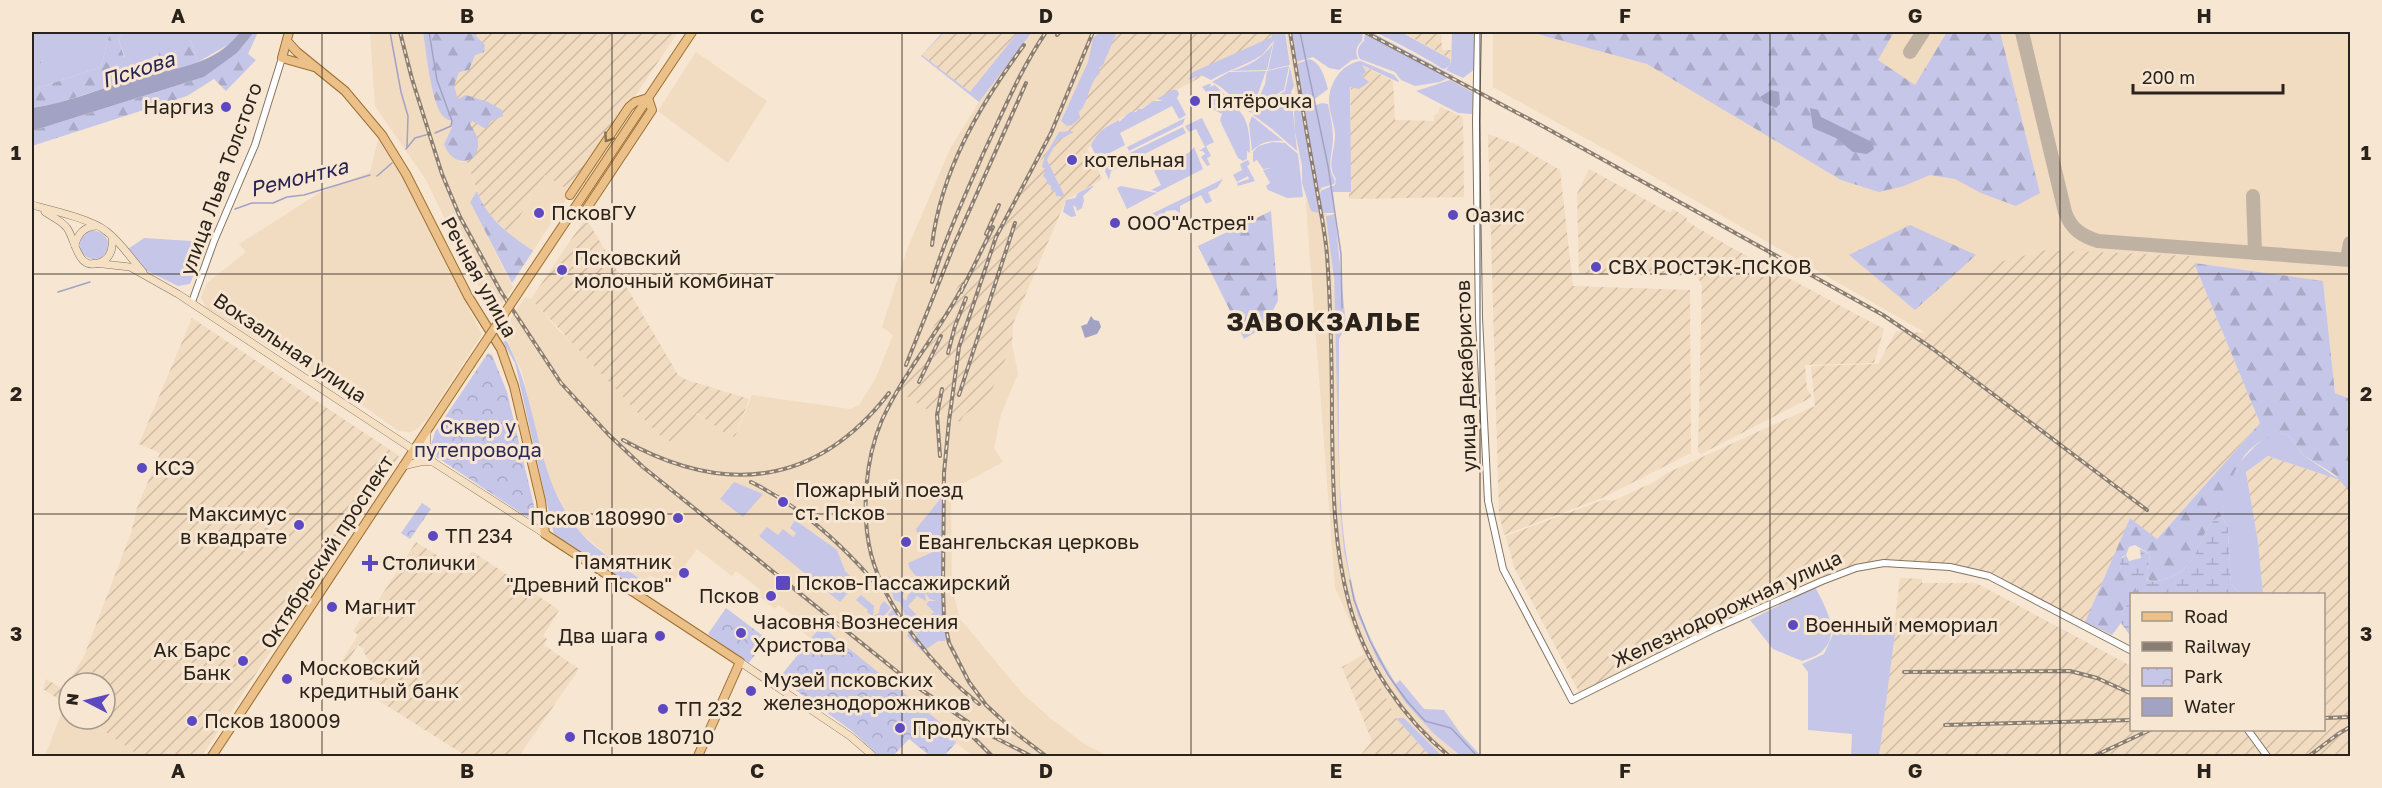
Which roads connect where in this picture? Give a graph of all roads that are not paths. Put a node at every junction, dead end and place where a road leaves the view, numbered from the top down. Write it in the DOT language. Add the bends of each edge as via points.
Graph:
graph roads {
  1 [pos="692,32"];
  2 [pos="1478,32"];
  3 [pos="288,36"];
  4 [pos="282,58"];
  5 [pos="317,68"];
  6 [pos="648,98"];
  7 [pos="570,195"];
  8 [pos="35,206"];
  9 [pos="585,211"];
  10 [pos="98,226"];
  11 [pos="112,237"];
  12 [pos="75,248"];
  13 [pos="94,263"];
  14 [pos="146,276"];
  15 [pos="192,302"];
  16 [pos="427,432"];
  17 [pos="414,450"];
  18 [pos="433,462"];
  19 [pos="404,466"];
  20 [pos="545,534"];
  21 [pos="2130,650"];
  22 [pos="740,662"];
  23 [pos="1572,700"];
  24 [pos="2249,731"];
  25 [pos="212,756"];
  26 [pos="698,756"];
  27 [pos="873,756"];
  28 [pos="2267,756"];
  1 -- 6 [label="main road, Октябрьский проспект"];
  2 -- 23 [label="street, улица Декабристов" via="1479,318 1488,501 1503,569"];
  3 -- 4 [label="main road, улица Льва Толстого"];
  3 -- 5 [label="main road, Речная улица"];
  4 -- 5 [label="main road"];
  4 -- 15 [label="street, улица Льва Толстого" via="255,145"];
  5 -- 20 [label="main road, Речная улица" via="353,99 382,135 468,296 501,349 514,386"];
  6 -- 7 [label="main road, one-way" via="629,107"];
  6 -- 9 [label="main road" via="652,110"];
  6 -- 16 [label="main road, Октябрьский проспект, bridge"];
  8 -- 10 [label="main road"];
  8 -- 12 [label="main road" via="66,227"];
  10 -- 11 [label="main road"];
  10 -- 12 [label="main road" via="82,231"];
  11 -- 13 [label="main road" via="108,257"];
  11 -- 14 [label="main road, Вокзальная улица"];
  12 -- 13 [label="main road" via="82,259"];
  13 -- 14 [label="main road, Вокзальная улица" via="118,264"];
  14 -- 15 [label="main road, Вокзальная улица"];
  15 -- 17 [label="main road, Вокзальная улица"];
  16 -- 17 [label="main road, Октябрьский проспект"];
  16 -- 18 [label="main road" via="427,449"];
  17 -- 19 [label="main road, Октябрьский проспект"];
  18 -- 19 [label="main road"];
  18 -- 20 [label="main road"];
  19 -- 25 [label="main road, Октябрьский проспект"];
  20 -- 22 [label="main road"];
  21 -- 23 [label="street, Железнодорожная улица" via="1989,576 1950,567 1884,563 1856,568 1822,581 1716,628"];
  22 -- 26 [label="main road"];
  22 -- 27 [label="main road" via="841,729"];
  24 -- 28 [label="street"];
}
